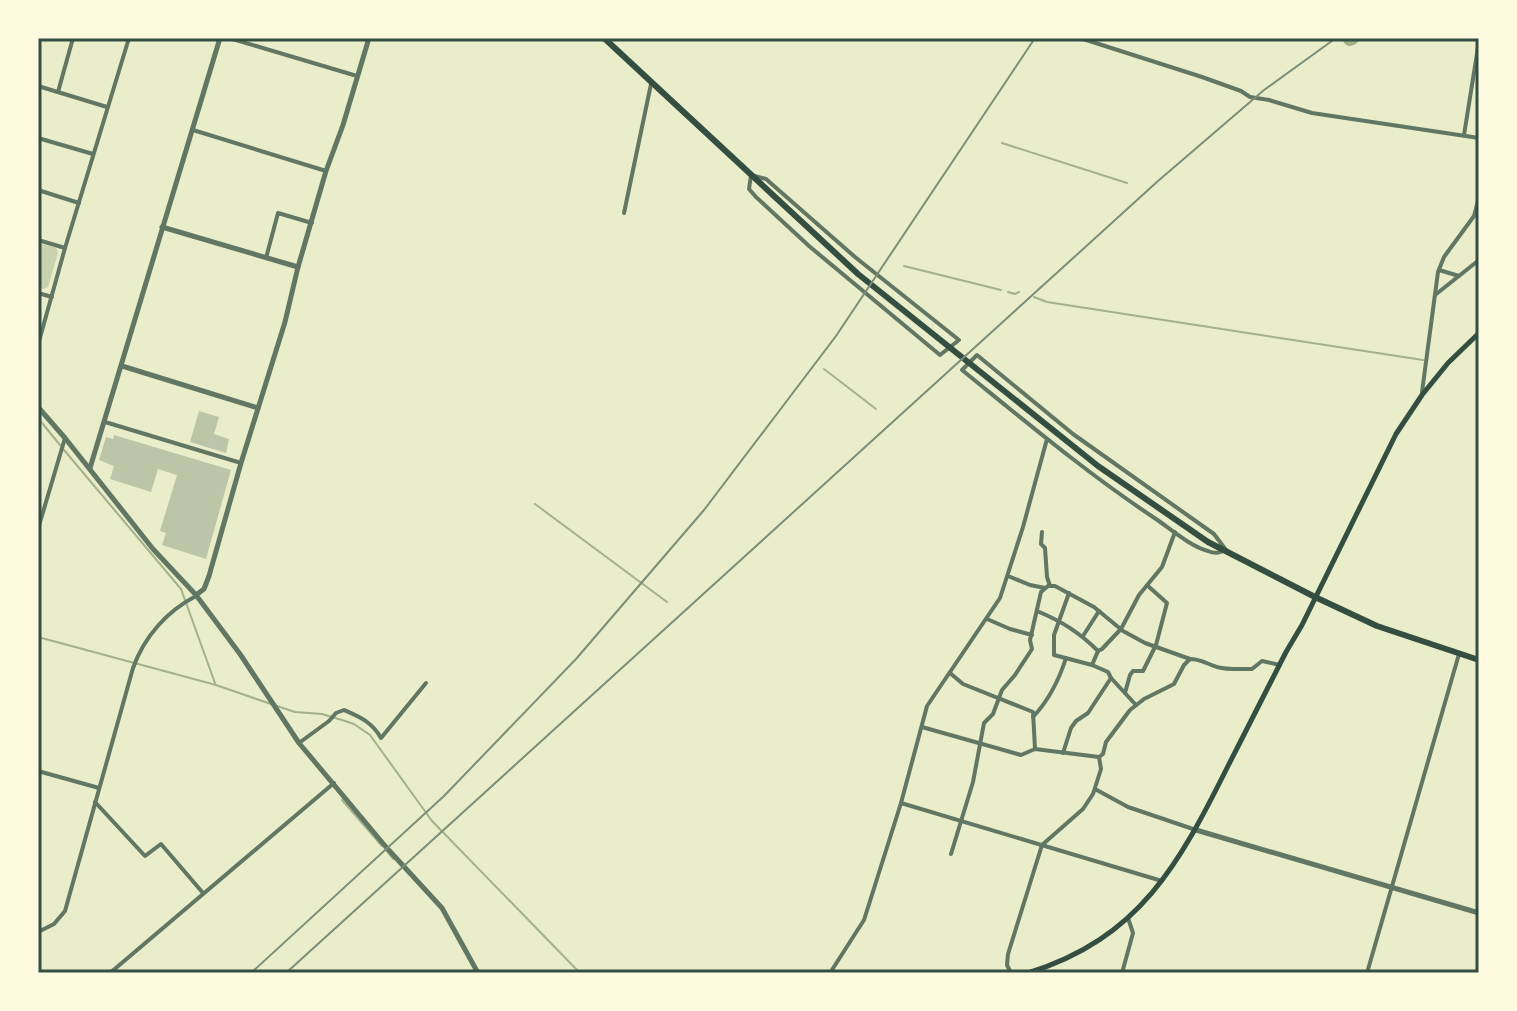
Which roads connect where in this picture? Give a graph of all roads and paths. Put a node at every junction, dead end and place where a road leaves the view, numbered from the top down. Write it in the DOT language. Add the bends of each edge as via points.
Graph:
graph roads {
  1 [pos="73,38"];
  2 [pos="129,38"];
  3 [pos="220,38"];
  4 [pos="229,38"];
  5 [pos="369,38"];
  6 [pos="604,38"];
  7 [pos="1080,38"];
  8 [pos="1479,41"];
  9 [pos="357,76"];
  10 [pos="651,84"];
  11 [pos="38,86"];
  12 [pos="58,92"];
  13 [pos="107,107"];
  14 [pos="193,130"];
  15 [pos="1464,135"];
  16 [pos="38,138"];
  17 [pos="1479,138"];
  18 [pos="93,154"];
  19 [pos="326,171"];
  20 [pos="751,175"];
  21 [pos="38,190"];
  22 [pos="1479,197"];
  23 [pos="79,203"];
  24 [pos="1478,204"];
  25 [pos="624,213"];
  26 [pos="312,223"];
  27 [pos="162,227"];
  28 [pos="38,240"];
  29 [pos="65,248"];
  30 [pos="266,258"];
  31 [pos="1479,260"];
  32 [pos="298,267"];
  33 [pos="1439,270"];
  34 [pos="1459,276"];
  35 [pos="38,293"];
  36 [pos="1435,295"];
  37 [pos="52,297"];
  38 [pos="1479,333"];
  39 [pos="38,345"];
  40 [pos="122,366"];
  41 [pos="1422,395"];
  42 [pos="38,407"];
  43 [pos="258,408"];
  44 [pos="105,422"];
  45 [pos="1047,439"];
  46 [pos="63,440"];
  47 [pos="241,463"];
  48 [pos="90,469"];
  49 [pos="38,529"];
  50 [pos="1042,532"];
  51 [pos="1175,532"];
  52 [pos="1226,550"];
  53 [pos="1008,576"];
  54 [pos="1148,586"];
  55 [pos="1048,587"];
  56 [pos="1069,593"];
  57 [pos="196,595"];
  58 [pos="1315,597"];
  59 [pos="1037,611"];
  60 [pos="1099,611"];
  61 [pos="987,619"];
  62 [pos="1060,620"];
  63 [pos="1121,629"];
  64 [pos="1032,635"];
  65 [pos="1083,636"];
  66 [pos="1156,645"];
  67 [pos="1098,651"];
  68 [pos="1459,654"];
  69 [pos="1066,658"];
  70 [pos="1190,659"];
  71 [pos="1479,660"];
  72 [pos="1092,665"];
  73 [pos="1280,665"];
  74 [pos="950,673"];
  75 [pos="1111,678"];
  76 [pos="426,683"];
  77 [pos="1125,693"];
  78 [pos="999,698"];
  79 [pos="1136,705"];
  80 [pos="1033,717"];
  81 [pos="922,727"];
  82 [pos="299,743"];
  83 [pos="980,744"];
  84 [pos="1035,749"];
  85 [pos="1063,753"];
  86 [pos="1099,757"];
  87 [pos="38,771"];
  88 [pos="334,783"];
  89 [pos="99,788"];
  90 [pos="1094,789"];
  91 [pos="95,802"];
  92 [pos="901,803"];
  93 [pos="961,821"];
  94 [pos="1196,830"];
  95 [pos="1042,845"];
  96 [pos="951,854"];
  97 [pos="1162,881"];
  98 [pos="1393,887"];
  99 [pos="203,893"];
  100 [pos="1479,913"];
  101 [pos="1128,918"];
  102 [pos="38,932"];
  103 [pos="476,972"];
  104 [pos="110,973"];
  105 [pos="830,973"];
  106 [pos="1011,973"];
  107 [pos="1028,973"];
  108 [pos="1122,973"];
  109 [pos="1367,973"];
  1 -- 12 [label="street"];
  2 -- 13 [label="street"];
  3 -- 14 [label="street"];
  4 -- 9 [label="street"];
  5 -- 9 [label="street"];
  6 -- 10 [label="main road"];
  7 -- 15 [label="street" via="1312,113"];
  8 -- 15 [label="street"];
  9 -- 19 [label="street"];
  10 -- 20 [label="main road"];
  10 -- 25 [label="street"];
  11 -- 12 [label="street"];
  12 -- 13 [label="street"];
  13 -- 18 [label="street"];
  14 -- 19 [label="street"];
  14 -- 27 [label="street"];
  15 -- 17 [label="street"];
  16 -- 18 [label="street"];
  18 -- 23 [label="street"];
  19 -- 26 [label="street"];
  20 -- 20 [label="street" via="766,179 959,340 940,355 756,197 749,189"];
  20 -- 52 [label="main road" via="858,274 1029,412 1098,466"];
  21 -- 23 [label="street"];
  22 -- 24 [label="street"];
  23 -- 29 [label="street"];
  24 -- 33 [label="street"];
  26 -- 30 [label="street" via="278,213"];
  26 -- 32 [label="street"];
  27 -- 30 [label="street"];
  27 -- 40 [label="street"];
  28 -- 29 [label="street"];
  29 -- 37 [label="street"];
  30 -- 32 [label="street"];
  31 -- 34 [label="street"];
  32 -- 43 [label="street"];
  33 -- 34 [label="street"];
  33 -- 36 [label="street"];
  34 -- 36 [label="street"];
  35 -- 37 [label="street"];
  36 -- 41 [label="street"];
  37 -- 39 [label="street"];
  38 -- 41 [label="main road"];
  40 -- 43 [label="street"];
  40 -- 44 [label="street"];
  41 -- 58 [label="main road" via="1396,434"];
  42 -- 46 [label="street"];
  43 -- 47 [label="street"];
  44 -- 47 [label="street"];
  44 -- 48 [label="street"];
  45 -- 51 [label="street"];
  45 -- 52 [label="street" via="962,370 977,355 1096,451 1214,534"];
  45 -- 53 [label="street"];
  46 -- 48 [label="street"];
  46 -- 49 [label="street"];
  47 -- 57 [label="street" via="209,576"];
  48 -- 57 [label="street"];
  50 -- 55 [label="street"];
  51 -- 52 [label="street" via="1205,551"];
  51 -- 54 [label="street" via="1162,567"];
  52 -- 58 [label="main road"];
  53 -- 55 [label="street"];
  53 -- 61 [label="street"];
  54 -- 63 [label="street"];
  54 -- 66 [label="street" via="1167,603"];
  55 -- 56 [label="street"];
  55 -- 59 [label="street" via="1041,592"];
  56 -- 60 [label="street"];
  56 -- 62 [label="street"];
  57 -- 82 [label="street"];
  57 -- 89 [label="street" via="160,623 140,650"];
  58 -- 68 [label="main road" via="1377,626"];
  58 -- 73 [label="main road"];
  59 -- 62 [label="street"];
  59 -- 64 [label="street"];
  60 -- 63 [label="street"];
  60 -- 65 [label="street"];
  61 -- 64 [label="street"];
  61 -- 74 [label="street"];
  62 -- 65 [label="street"];
  62 -- 69 [label="street" via="1054,655"];
  63 -- 66 [label="street"];
  63 -- 67 [label="street"];
  64 -- 78 [label="street" via="1032,649"];
  65 -- 67 [label="street"];
  66 -- 70 [label="street"];
  66 -- 77 [label="street" via="1143,671 1130,675"];
  67 -- 72 [label="street"];
  68 -- 71 [label="main road"];
  68 -- 98 [label="street"];
  69 -- 72 [label="street"];
  69 -- 80 [label="street" via="1052,692"];
  70 -- 73 [label="street" via="1232,668 1252,669 1262,661"];
  70 -- 79 [label="street" via="1174,684"];
  72 -- 75 [label="street"];
  73 -- 94 [label="main road"];
  74 -- 78 [label="street"];
  74 -- 81 [label="street" via="927,706"];
  75 -- 77 [label="street"];
  75 -- 85 [label="street" via="1071,728"];
  76 -- 82 [label="street" via="381,738 365,719 344,710"];
  77 -- 79 [label="street"];
  78 -- 80 [label="street" via="1033,712"];
  78 -- 83 [label="street" via="984,723"];
  79 -- 86 [label="street"];
  80 -- 84 [label="street"];
  81 -- 83 [label="street"];
  81 -- 92 [label="street"];
  82 -- 88 [label="street"];
  83 -- 84 [label="street" via="1021,755"];
  83 -- 93 [label="street"];
  84 -- 85 [label="street"];
  85 -- 86 [label="street"];
  86 -- 90 [label="street"];
  87 -- 89 [label="street"];
  88 -- 99 [label="street"];
  88 -- 103 [label="street" via="442,908"];
  89 -- 91 [label="street"];
  90 -- 94 [label="street" via="1128,807"];
  90 -- 95 [label="street" via="1083,809"];
  91 -- 99 [label="street" via="145,856 161,844"];
  91 -- 102 [label="street" via="65,911"];
  92 -- 93 [label="street"];
  92 -- 105 [label="street" via="864,920"];
  93 -- 95 [label="street"];
  93 -- 96 [label="street"];
  94 -- 97 [label="main road"];
  94 -- 98 [label="street"];
  95 -- 97 [label="street"];
  95 -- 106 [label="street" via="1008,954"];
  97 -- 101 [label="main road"];
  98 -- 100 [label="street"];
  98 -- 109 [label="street"];
  99 -- 104 [label="street"];
  101 -- 107 [label="main road" via="1082,950"];
  101 -- 108 [label="street" via="1133,933"];
}
